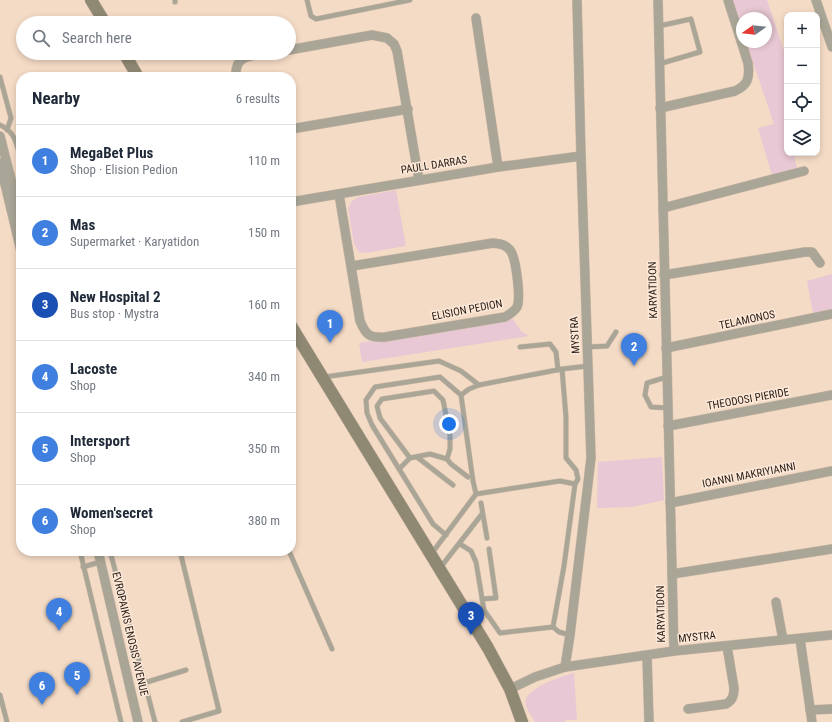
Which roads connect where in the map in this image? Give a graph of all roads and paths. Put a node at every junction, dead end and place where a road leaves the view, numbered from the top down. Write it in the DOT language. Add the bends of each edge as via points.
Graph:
graph roads {
  1 [pos="91,0"];
  2 [pos="307,0"];
  3 [pos="410,0"];
  4 [pos="577,0"];
  5 [pos="658,0"];
  6 [pos="728,0"];
  7 [pos="816,0"];
  8 [pos="101,16"];
  9 [pos="476,18"];
  10 [pos="658,26"];
  11 [pos="832,47"];
  12 [pos="296,49"];
  13 [pos="128,60"];
  14 [pos="240,60"];
  15 [pos="659,64"];
  16 [pos="135,72"];
  17 [pos="236,72"];
  18 [pos="0,77"];
  19 [pos="660,108"];
  20 [pos="408,109"];
  21 [pos="0,125"];
  22 [pos="296,128"];
  23 [pos="8,130"];
  24 [pos="0,136"];
  25 [pos="16,141"];
  26 [pos="581,156"];
  27 [pos="0,163"];
  28 [pos="498,167"];
  29 [pos="804,170"];
  30 [pos="2,179"];
  31 [pos="419,180"];
  32 [pos="340,194"];
  33 [pos="16,199"];
  34 [pos="296,201"];
  35 [pos="663,208"];
  36 [pos="16,232"];
  37 [pos="820,263"];
  38 [pos="352,266"];
  39 [pos="664,275"];
  40 [pos="832,314"];
  41 [pos="616,332"];
  42 [pos="296,334"];
  43 [pos="520,347"];
  44 [pos="588,347"];
  45 [pos="666,348"];
  46 [pos="588,366"];
  47 [pos="560,370"];
  48 [pos="667,376"];
  49 [pos="323,377"];
  50 [pos="479,385"];
  51 [pos="461,395"];
  52 [pos="832,395"];
  53 [pos="668,408"];
  54 [pos="668,426"];
  55 [pos="417,457"];
  56 [pos="410,458"];
  57 [pos="447,458"];
  58 [pos="399,469"];
  59 [pos="832,471"];
  60 [pos="468,477"];
  61 [pos="576,484"];
  62 [pos="453,485"];
  63 [pos="476,494"];
  64 [pos="481,503"];
  65 [pos="670,503"];
  66 [pos="482,514"];
  67 [pos="446,535"];
  68 [pos="487,538"];
  69 [pos="460,544"];
  70 [pos="489,549"];
  71 [pos="832,549"];
  72 [pos="430,555"];
  73 [pos="81,556"];
  74 [pos="99,556"];
  75 [pos="111,556"];
  76 [pos="181,556"];
  77 [pos="291,556"];
  78 [pos="100,562"];
  79 [pos="84,567"];
  80 [pos="439,569"];
  81 [pos="672,574"];
  82 [pos="482,599"];
  83 [pos="776,602"];
  84 [pos="553,628"];
  85 [pos="570,635"];
  86 [pos="832,635"];
  87 [pos="800,639"];
  88 [pos="783,640"];
  89 [pos="727,646"];
  90 [pos="332,649"];
  91 [pos="674,651"];
  92 [pos="647,656"];
  93 [pos="565,667"];
  94 [pos="186,670"];
  95 [pos="144,683"];
  96 [pos="510,689"];
  97 [pos="0,695"];
  98 [pos="688,709"];
  99 [pos="832,709"];
  100 [pos="810,710"];
  101 [pos="7,722"];
  102 [pos="121,722"];
  103 [pos="138,722"];
  104 [pos="155,722"];
  105 [pos="182,722"];
  106 [pos="522,722"];
  107 [pos="649,722"];
  108 [pos="812,722"];
  1 -- 8 [label="street"];
  2 -- 3 [label="lane" via="311,16 316,19"];
  4 -- 26 [label="street, MYSTRA"];
  5 -- 10 [label="street, KARYATIDON"];
  6 -- 19 [label="street" via="748,63 748,80 743,87 735,91"];
  7 -- 11 [label="street"];
  9 -- 28 [label="street"];
  10 -- 15 [label="street, KARYATIDON"];
  10 -- 15 [label="lane" via="691,20 700,52"];
  12 -- 20 [label="street" via="372,36 387,38 397,51"];
  13 -- 16 [label="street"];
  14 -- 17 [label="street" via="236,65"];
  15 -- 19 [label="street, KARYATIDON"];
  18 -- 23 [label="lane" via="10,118"];
  19 -- 35 [label="street, KARYATIDON"];
  20 -- 22 [label="street"];
  20 -- 31 [label="street"];
  21 -- 23 [label="lane"];
  23 -- 25 [label="lane"];
  24 -- 33 [label="street"];
  26 -- 28 [label="street, PAULL DARRAS"];
  26 -- 44 [label="street, MYSTRA"];
  27 -- 30 [label="street"];
  28 -- 31 [label="street, PAULL DARRAS"];
  29 -- 35 [label="street"];
  30 -- 36 [label="street"];
  31 -- 32 [label="street, PAULL DARRAS"];
  32 -- 34 [label="street, PAULL DARRAS"];
  32 -- 38 [label="street, ELISION PEDION"];
  35 -- 39 [label="street, KARYATIDON"];
  37 -- 39 [label="street" via="812,252 805,252"];
  38 -- 38 [label="street, ELISION PEDION" via="360,321 364,331 375,338 505,317 514,312 519,298 513,256 503,244 493,243"];
  39 -- 45 [label="street, KARYATIDON"];
  40 -- 45 [label="street, TELAMONOS"];
  41 -- 44 [label="lane" via="607,346"];
  42 -- 49 [label="street"];
  43 -- 47 [label="lane" via="550,344 556,352"];
  44 -- 46 [label="street, MYSTRA"];
  45 -- 48 [label="street, KARYATIDON"];
  46 -- 47 [label="lane"];
  46 -- 85 [label="street, MYSTRA" via="591,458"];
  47 -- 50 [label="lane"];
  47 -- 61 [label="lane" via="566,417 566,458 576,470"];
  48 -- 53 [label="street, KARYATIDON"];
  48 -- 53 [label="lane" via="647,383 645,395 651,407"];
  49 -- 50 [label="lane" via="439,361 461,371"];
  49 -- 72 [label="street"];
  50 -- 51 [label="lane"];
  51 -- 58 [label="lane" via="440,377 375,387 366,400 366,413"];
  51 -- 63 [label="lane"];
  52 -- 54 [label="street, THEODOSI PIERIDE"];
  53 -- 54 [label="street, KARYATIDON"];
  54 -- 65 [label="street, KARYATIDON"];
  55 -- 56 [label="lane"];
  55 -- 57 [label="lane" via="430,454"];
  55 -- 62 [label="lane"];
  56 -- 57 [label="lane" via="380,418 377,406 382,399 434,391 443,400 450,435"];
  56 -- 58 [label="lane"];
  57 -- 60 [label="lane"];
  58 -- 67 [label="lane" via="433,524"];
  59 -- 65 [label="street, IOANNI MAKRIYIANNI"];
  61 -- 63 [label="lane" via="560,481"];
  61 -- 84 [label="lane"];
  63 -- 67 [label="lane"];
  64 -- 66 [label="lane"];
  65 -- 81 [label="street, KARYATIDON"];
  66 -- 68 [label="lane"];
  66 -- 69 [label="lane"];
  67 -- 72 [label="lane"];
  69 -- 80 [label="lane"];
  69 -- 82 [label="lane" via="471,551 476,562"];
  70 -- 82 [label="lane" via="496,598"];
  71 -- 81 [label="street"];
  72 -- 80 [label="street"];
  73 -- 79 [label="lane"];
  74 -- 78 [label="street, EVROPAIKIS ENOSIS AVENUE"];
  75 -- 95 [label="lane"];
  76 -- 105 [label="lane" via="219,711"];
  77 -- 90 [label="lane"];
  78 -- 79 [label="lane"];
  78 -- 103 [label="street, EVROPAIKIS ENOSIS AVENUE"];
  79 -- 102 [label="lane"];
  80 -- 96 [label="street"];
  81 -- 91 [label="street, KARYATIDON"];
  82 -- 84 [label="lane" via="484,610 500,633"];
  83 -- 88 [label="street"];
  84 -- 85 [label="lane"];
  85 -- 93 [label="street, MYSTRA"];
  86 -- 87 [label="street, MYSTRA"];
  87 -- 88 [label="street, MYSTRA"];
  87 -- 100 [label="street"];
  88 -- 89 [label="street, MYSTRA"];
  89 -- 91 [label="street, MYSTRA"];
  89 -- 98 [label="street" via="734,688 731,701 726,704"];
  91 -- 92 [label="street, MYSTRA"];
  92 -- 93 [label="street, MYSTRA"];
  92 -- 107 [label="street"];
  93 -- 96 [label="street, MYSTRA" via="534,677"];
  94 -- 95 [label="lane"];
  95 -- 104 [label="lane"];
  96 -- 106 [label="street"];
  97 -- 101 [label="lane"];
  99 -- 100 [label="street"];
  100 -- 108 [label="street"];
}
